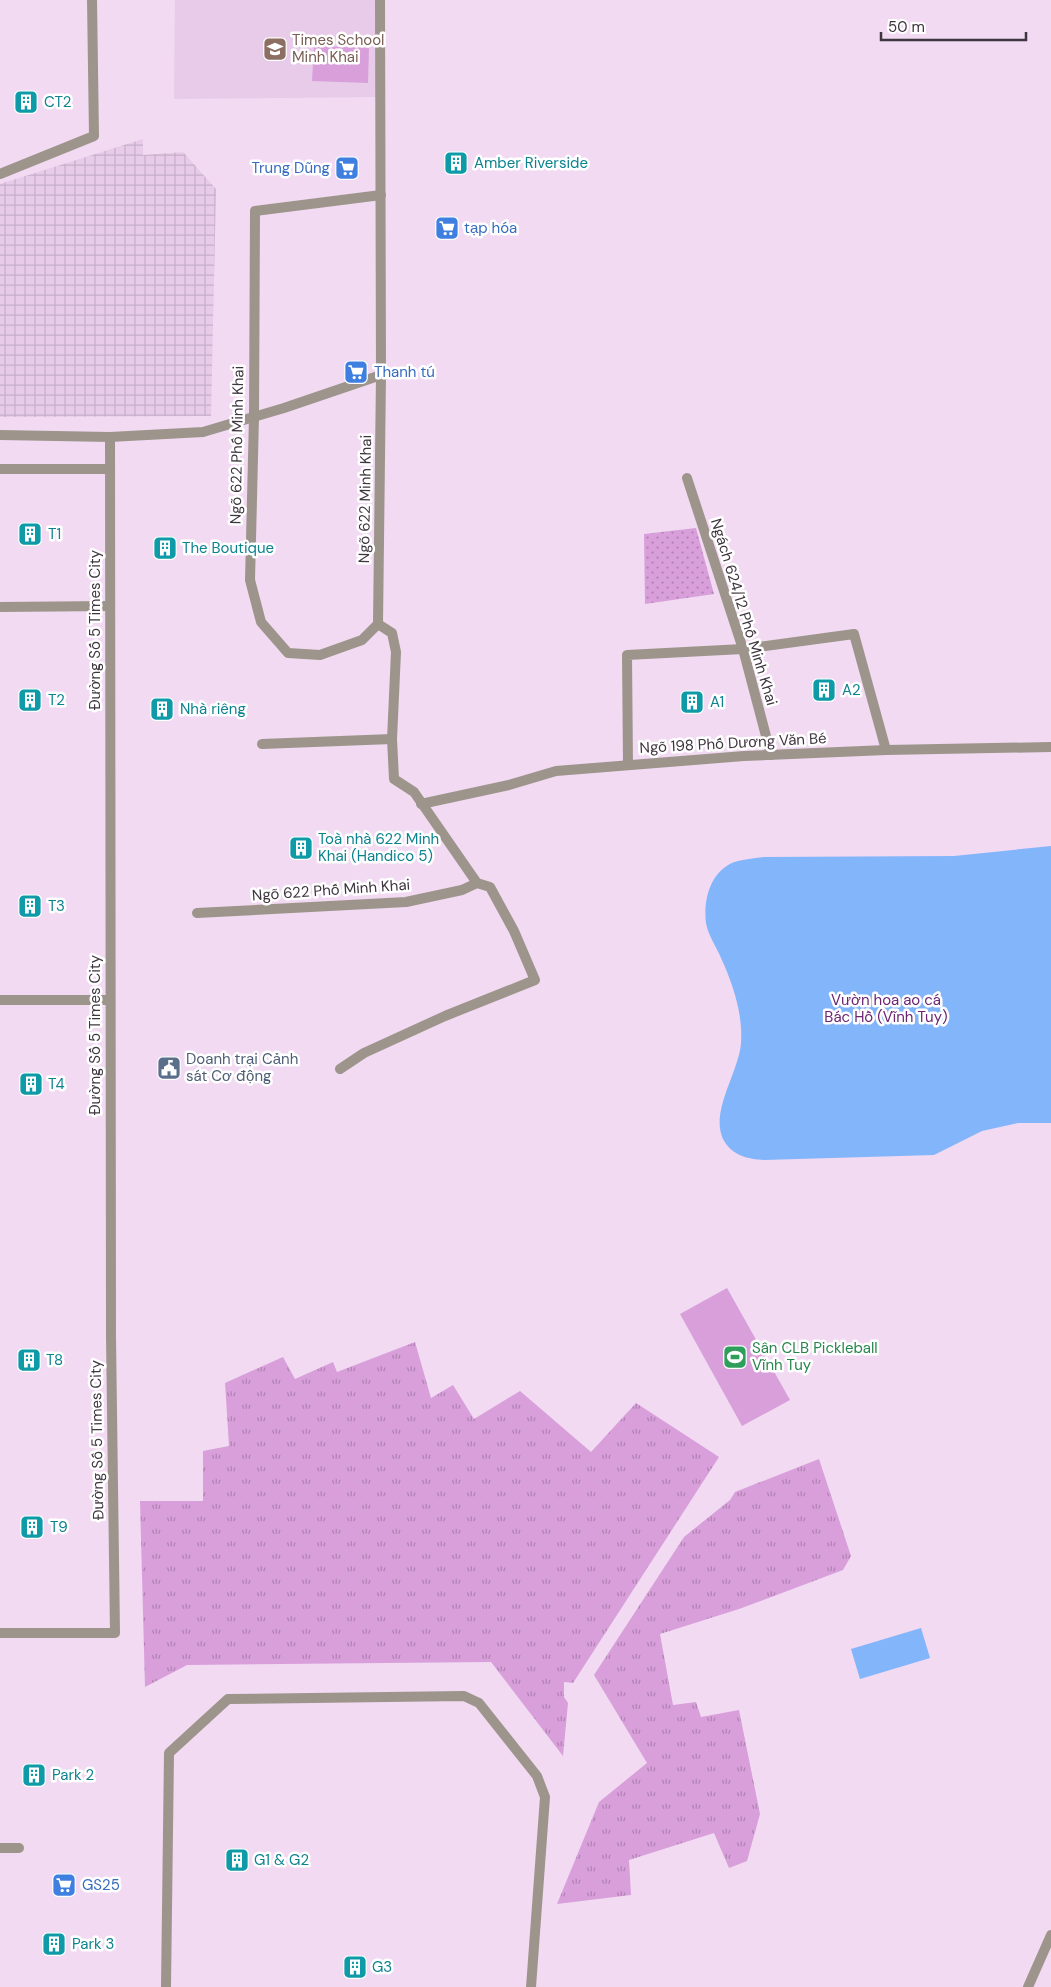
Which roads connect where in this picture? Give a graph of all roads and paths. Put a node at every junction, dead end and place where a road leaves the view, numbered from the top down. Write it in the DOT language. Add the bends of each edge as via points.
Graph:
graph roads {
  1 [pos="92,0"];
  2 [pos="380,0"];
  3 [pos="0,174"];
  4 [pos="380,195"];
  5 [pos="381,375"];
  6 [pos="254,417"];
  7 [pos="0,436"];
  8 [pos="110,437"];
  9 [pos="0,468"];
  10 [pos="110,469"];
  11 [pos="687,478"];
  12 [pos="110,606"];
  13 [pos="0,607"];
  14 [pos="378,624"];
  15 [pos="743,650"];
  16 [pos="392,739"];
  17 [pos="262,744"];
  18 [pos="1051,747"];
  19 [pos="886,750"];
  20 [pos="771,755"];
  21 [pos="628,765"];
  22 [pos="421,804"];
  23 [pos="477,883"];
  24 [pos="197,913"];
  25 [pos="0,1000"];
  26 [pos="110,1000"];
  27 [pos="340,1069"];
  28 [pos="0,1634"];
  29 [pos="0,1848"];
  30 [pos="18,1848"];
  31 [pos="1051,1934"];
  32 [pos="166,1987"];
  33 [pos="531,1987"];
  34 [pos="1028,1987"];
  1 -- 3 [label="street" via="94,136"];
  2 -- 4 [label="street"];
  4 -- 5 [label="street"];
  4 -- 6 [label="street, Ngõ 622 Phố Minh Khai" via="254,211"];
  5 -- 6 [label="street"];
  5 -- 14 [label="street, Ngõ 622 Minh Khai"];
  6 -- 8 [label="street" via="203,432"];
  6 -- 14 [label="street, Ngõ 622 Phố Minh Khai" via="250,580 262,622 288,653 320,655 362,640"];
  7 -- 8 [label="street"];
  8 -- 10 [label="street, Đường Số 5 Times City"];
  9 -- 10 [label="street"];
  10 -- 12 [label="street, Đường Số 5 Times City"];
  11 -- 15 [label="street, Ngách 624/12 Phố Minh Khai"];
  12 -- 13 [label="street"];
  12 -- 26 [label="street, Đường Số 5 Times City"];
  14 -- 16 [label="street" via="392,633 396,652"];
  15 -- 19 [label="street" via="854,634"];
  15 -- 20 [label="street, Ngách 624/12 Phố Minh Khai"];
  15 -- 21 [label="street" via="627,655"];
  16 -- 17 [label="street"];
  16 -- 22 [label="street" via="394,780 414,792"];
  18 -- 19 [label="street, Ngõ 198 Phố Dương Văn Bé"];
  19 -- 20 [label="street, Ngõ 198 Phố Dương Văn Bé"];
  20 -- 21 [label="street, Ngõ 198 Phố Dương Văn Bé"];
  21 -- 22 [label="street, Ngõ 198 Phố Dương Văn Bé" via="556,771"];
  22 -- 23 [label="street"];
  23 -- 24 [label="street, Ngõ 622 Phố Minh Khai" via="462,890 406,902"];
  23 -- 27 [label="street" via="490,887 535,980 445,1016 364,1053"];
  25 -- 26 [label="street"];
  26 -- 28 [label="street, Đường Số 5 Times City" via="115,1633"];
  29 -- 30 [label="street"];
  31 -- 34 [label="street"];
  32 -- 33 [label="street" via="169,1753 228,1699 464,1696 479,1703 537,1776 545,1797"];
}
